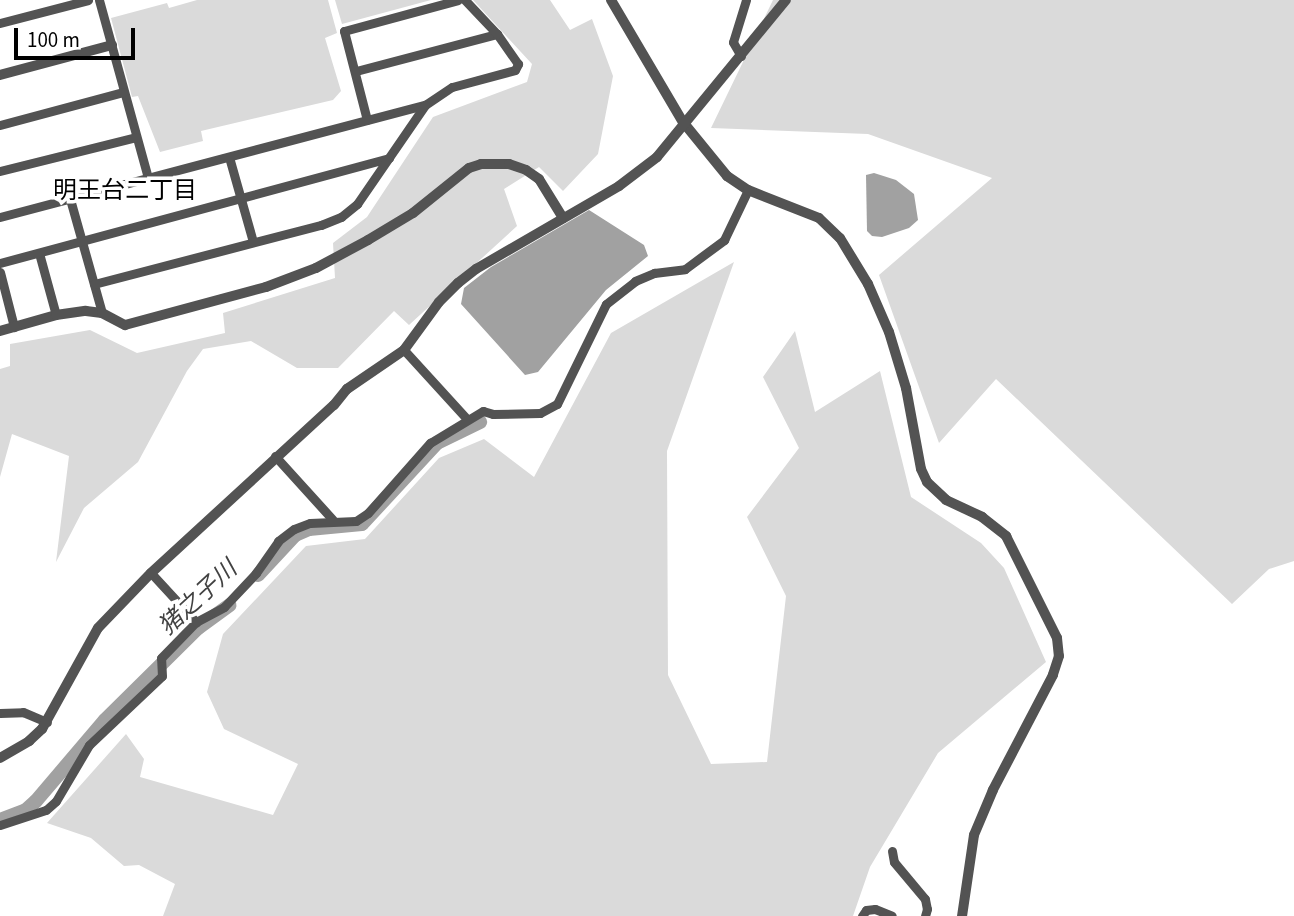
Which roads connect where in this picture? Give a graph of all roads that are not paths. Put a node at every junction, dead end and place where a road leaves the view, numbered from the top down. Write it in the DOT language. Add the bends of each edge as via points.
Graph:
graph roads {
  1 [pos="88,0"];
  2 [pos="99,0"];
  3 [pos="458,0"];
  4 [pos="466,0"];
  5 [pos="611,0"];
  6 [pos="746,0"];
  7 [pos="786,0"];
  8 [pos="0,23"];
  9 [pos="498,34"];
  10 [pos="112,45"];
  11 [pos="741,56"];
  12 [pos="356,71"];
  13 [pos="0,75"];
  14 [pos="123,92"];
  15 [pos="425,105"];
  16 [pos="367,120"];
  17 [pos="683,122"];
  18 [pos="0,125"];
  19 [pos="136,137"];
  20 [pos="229,156"];
  21 [pos="389,158"];
  22 [pos="0,171"];
  23 [pos="148,178"];
  24 [pos="748,190"];
  25 [pos="70,198"];
  26 [pos="242,199"];
  27 [pos="0,217"];
  28 [pos="563,218"];
  29 [pos="81,240"];
  30 [pos="253,242"];
  31 [pos="39,253"];
  32 [pos="0,263"];
  33 [pos="0,272"];
  34 [pos="94,284"];
  35 [pos="102,313"];
  36 [pos="56,315"];
  37 [pos="14,327"];
  38 [pos="0,331"];
  39 [pos="404,350"];
  40 [pos="467,419"];
  41 [pos="275,456"];
  42 [pos="333,520"];
  43 [pos="151,573"];
  44 [pos="196,622"];
  45 [pos="0,713"];
  46 [pos="47,722"];
  47 [pos="0,758"];
  48 [pos="0,825"];
  49 [pos="892,851"];
  50 [pos="862,916"];
  51 [pos="892,916"];
  52 [pos="925,916"];
  53 [pos="962,916"];
  1 -- 8 [label="street"];
  2 -- 10 [label="street"];
  3 -- 12 [label="street" via="344,30"];
  4 -- 9 [label="street"];
  5 -- 17 [label="street"];
  6 -- 11 [label="street" via="733,42"];
  7 -- 11 [label="street"];
  9 -- 12 [label="street"];
  9 -- 15 [label="street" via="517,64 515,70 452,87"];
  10 -- 13 [label="street"];
  10 -- 14 [label="street"];
  11 -- 17 [label="street"];
  12 -- 16 [label="street"];
  14 -- 18 [label="street"];
  14 -- 19 [label="street"];
  15 -- 16 [label="street"];
  15 -- 21 [label="street"];
  16 -- 20 [label="street"];
  17 -- 24 [label="street" via="727,176"];
  17 -- 28 [label="street" via="640,172"];
  19 -- 22 [label="street"];
  19 -- 23 [label="street"];
  20 -- 23 [label="street"];
  20 -- 26 [label="street"];
  21 -- 26 [label="street"];
  21 -- 30 [label="street" via="357,204 341,217"];
  23 -- 25 [label="street"];
  24 -- 40 [label="street" via="724,240 685,269 654,272 606,304 557,404 540,413 482,411"];
  24 -- 53 [label="street" via="819,218 839,238 868,284 889,332 906,388 921,469 928,482 946,499 982,517 1006,536 1057,638 1054,675 974,835"];
  25 -- 27 [label="street"];
  25 -- 29 [label="street"];
  26 -- 29 [label="street"];
  26 -- 30 [label="street"];
  28 -- 35 [label="street" via="539,178 509,164 481,164 413,213 316,268 267,287 125,325"];
  28 -- 39 [label="street" via="458,283"];
  29 -- 31 [label="street"];
  29 -- 34 [label="street"];
  30 -- 34 [label="street"];
  31 -- 32 [label="street"];
  31 -- 36 [label="street"];
  33 -- 37 [label="street"];
  34 -- 35 [label="street"];
  35 -- 36 [label="street"];
  36 -- 37 [label="street"];
  37 -- 38 [label="street"];
  39 -- 40 [label="street"];
  39 -- 41 [label="street" via="359,378"];
  40 -- 42 [label="street" via="430,443 368,513 356,521"];
  41 -- 42 [label="street"];
  41 -- 43 [label="street"];
  42 -- 44 [label="street" via="294,529 278,541 225,607"];
  43 -- 44 [label="street"];
  43 -- 46 [label="street" via="98,628"];
  44 -- 48 [label="street" via="160,666 162,676 89,745 56,801 46,810"];
  45 -- 46 [label="street" via="23,712"];
  46 -- 47 [label="street" via="29,741"];
  49 -- 52 [label="street" via="894,862 925,899"];
  50 -- 51 [label="street" via="875,909"];
}
